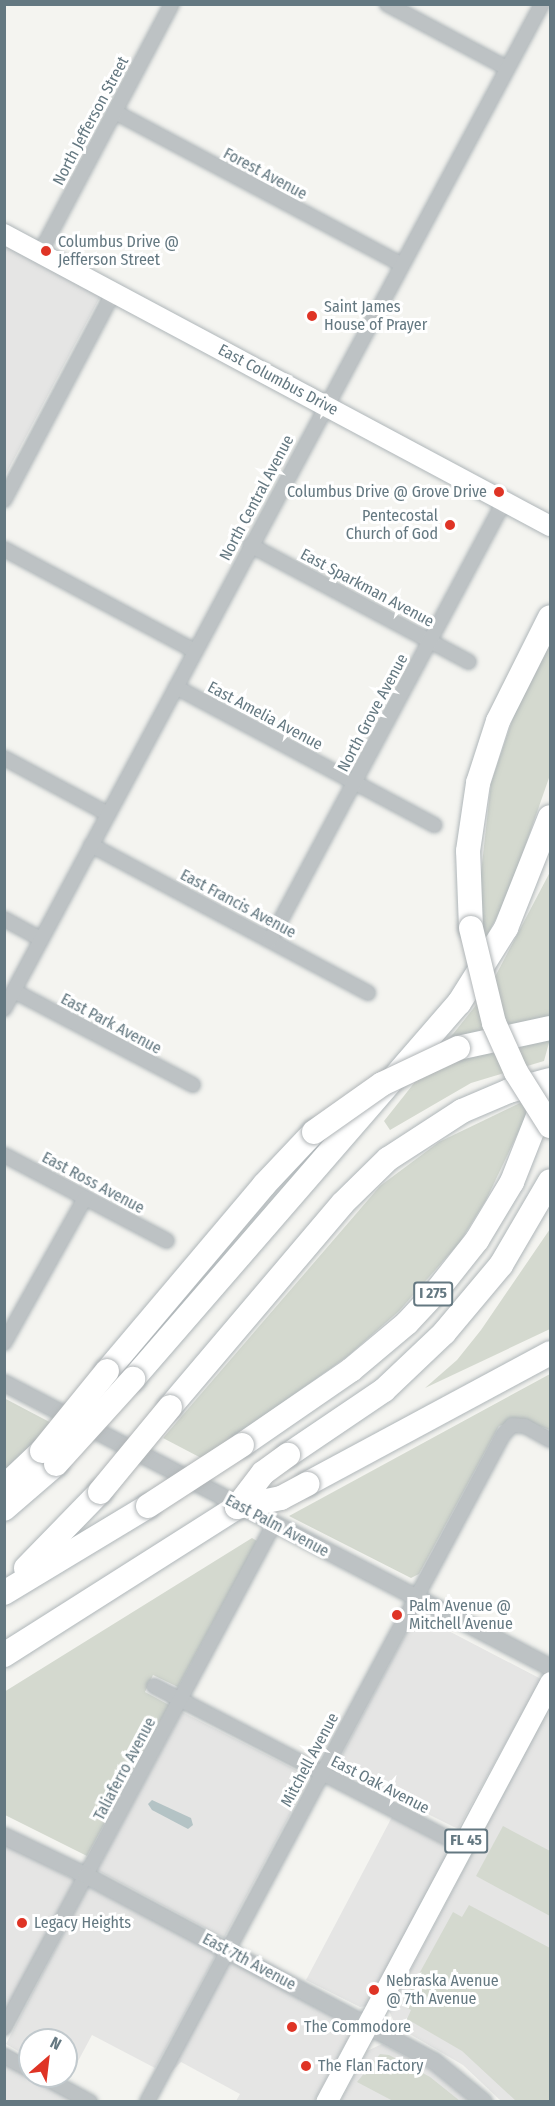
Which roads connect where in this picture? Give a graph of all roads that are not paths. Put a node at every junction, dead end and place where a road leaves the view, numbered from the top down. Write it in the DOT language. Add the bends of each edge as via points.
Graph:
graph roads {
  1 [pos="172,4"];
  2 [pos="387,4"];
  3 [pos="542,4"];
  4 [pos="507,68"];
  5 [pos="115,112"];
  6 [pos="4,234"];
  7 [pos="40,253"];
  8 [pos="401,264"];
  9 [pos="113,293"];
  10 [pos="326,406"];
  11 [pos="4,500"];
  12 [pos="504,501"];
  13 [pos="550,526"];
  14 [pos="250,545"];
  15 [pos="4,549"];
  16 [pos="550,617"];
  17 [pos="431,640"];
  18 [pos="195,651"];
  19 [pos="469,662"];
  20 [pos="176,687"];
  21 [pos="4,758"];
  22 [pos="354,782"];
  23 [pos="108,814"];
  24 [pos="550,817"];
  25 [pos="434,825"];
  26 [pos="91,845"];
  27 [pos="4,918"];
  28 [pos="41,939"];
  29 [pos="270,940"];
  30 [pos="14,991"];
  31 [pos="368,993"];
  32 [pos="4,1009"];
  33 [pos="547,1029"];
  34 [pos="546,1082"];
  35 [pos="193,1085"];
  36 [pos="550,1126"];
  37 [pos="4,1155"];
  38 [pos="550,1181"];
  39 [pos="85,1198"];
  40 [pos="167,1241"];
  41 [pos="4,1343"];
  42 [pos="550,1353"];
  43 [pos="4,1383"];
  44 [pos="550,1440"];
  45 [pos="49,1458"];
  46 [pos="4,1487"];
  47 [pos="237,1507"];
  48 [pos="4,1509"];
  49 [pos="274,1524"];
  50 [pos="4,1587"];
  51 [pos="4,1593"];
  52 [pos="416,1599"];
  53 [pos="4,1655"];
  54 [pos="550,1667"];
  55 [pos="550,1682"];
  56 [pos="154,1686"];
  57 [pos="181,1700"];
  58 [pos="322,1773"];
  59 [pos="4,1836"];
  60 [pos="464,1846"];
  61 [pos="87,1876"];
  62 [pos="227,1951"];
  63 [pos="367,2026"];
  64 [pos="4,2028"];
  65 [pos="4,2056"];
  66 [pos="18,2064"];
  67 [pos="64,2088"];
  68 [pos="90,2102"];
  69 [pos="147,2102"];
  70 [pos="326,2102"];
  71 [pos="484,2102"];
  1 -- 5 [label="street, North Jefferson Street"];
  2 -- 4 [label="street"];
  3 -- 4 [label="street, North Central Avenue"];
  4 -- 8 [label="street, North Central Avenue"];
  5 -- 7 [label="street, North Jefferson Street"];
  5 -- 8 [label="street, Forest Avenue"];
  6 -- 7 [label="main road, East Columbus Drive"];
  7 -- 9 [label="main road, East Columbus Drive"];
  8 -- 10 [label="street, North Central Avenue"];
  9 -- 10 [label="main road, East Columbus Drive"];
  9 -- 11 [label="street"];
  10 -- 12 [label="main road, East Columbus Drive"];
  10 -- 14 [label="street, North Central Avenue"];
  12 -- 13 [label="main road, East Columbus Drive"];
  12 -- 17 [label="street, North Grove Avenue"];
  14 -- 17 [label="street, East Sparkman Avenue"];
  14 -- 18 [label="street, North Central Avenue"];
  15 -- 18 [label="street"];
  16 -- 36 [label="highway, bridge" via="498,720 478,783 468,851 471,928 494,1023 516,1072"];
  17 -- 19 [label="street, East Sparkman Avenue"];
  17 -- 22 [label="street, North Grove Avenue"];
  18 -- 20 [label="street, North Central Avenue"];
  20 -- 22 [label="street, East Amelia Avenue"];
  20 -- 23 [label="street, North Central Avenue"];
  21 -- 23 [label="street"];
  22 -- 25 [label="street, East Amelia Avenue"];
  22 -- 29 [label="street, North Grove Avenue"];
  23 -- 26 [label="street, North Central Avenue"];
  24 -- 45 [label="highway, bridge" via="506,928 459,1003 133,1379"];
  26 -- 28 [label="street, North Central Avenue"];
  26 -- 29 [label="street, East Francis Avenue"];
  27 -- 28 [label="street"];
  28 -- 30 [label="street, North Central Avenue"];
  29 -- 31 [label="street, East Francis Avenue"];
  30 -- 32 [label="street, North Central Avenue"];
  30 -- 35 [label="street, East Park Avenue"];
  33 -- 45 [label="highway, bridge" via="458,1048 382,1084 314,1132 264,1185 107,1371"];
  34 -- 50 [label="highway, bridge" via="462,1111 388,1159 343,1203 100,1492"];
  34 -- 51 [label="highway, I 275, bridge" via="522,1162 457,1267 407,1323 351,1370 242,1445"];
  37 -- 39 [label="street, East Ross Avenue"];
  38 -- 47 [label="highway, I 275, bridge" via="501,1265 444,1333 384,1390 263,1473"];
  39 -- 40 [label="street, East Ross Avenue"];
  39 -- 41 [label="street"];
  42 -- 47 [label="highway, bridge" via="308,1484 272,1501"];
  43 -- 49 [label="street, East Palm Avenue"];
  44 -- 52 [label="street, Mitchell Avenue" via="525,1426 512,1425 503,1435"];
  45 -- 46 [label="highway"];
  45 -- 48 [label="highway"];
  47 -- 53 [label="highway, I 275"];
  49 -- 52 [label="street, East Palm Avenue"];
  49 -- 57 [label="street, Taliaferro Avenue"];
  52 -- 54 [label="street, East Palm Avenue"];
  52 -- 58 [label="street, Mitchell Avenue"];
  55 -- 60 [label="main road, FL 45"];
  56 -- 57 [label="street, East Oak Avenue"];
  57 -- 58 [label="street, East Oak Avenue"];
  57 -- 61 [label="street, Taliaferro Avenue"];
  58 -- 60 [label="street, East Oak Avenue"];
  58 -- 62 [label="street, Mitchell Avenue"];
  59 -- 61 [label="street, East 7th Avenue"];
  60 -- 63 [label="main road, FL 45"];
  61 -- 62 [label="street, East 7th Avenue"];
  61 -- 64 [label="street, Taliaferro Avenue"];
  62 -- 63 [label="street, East 7th Avenue"];
  62 -- 69 [label="street, Mitchell Avenue"];
  63 -- 70 [label="main road, FL 45"];
  63 -- 71 [label="street, East 7th Avenue" via="434,2061"];
  65 -- 66 [label="street"];
  67 -- 68 [label="street"];
}
